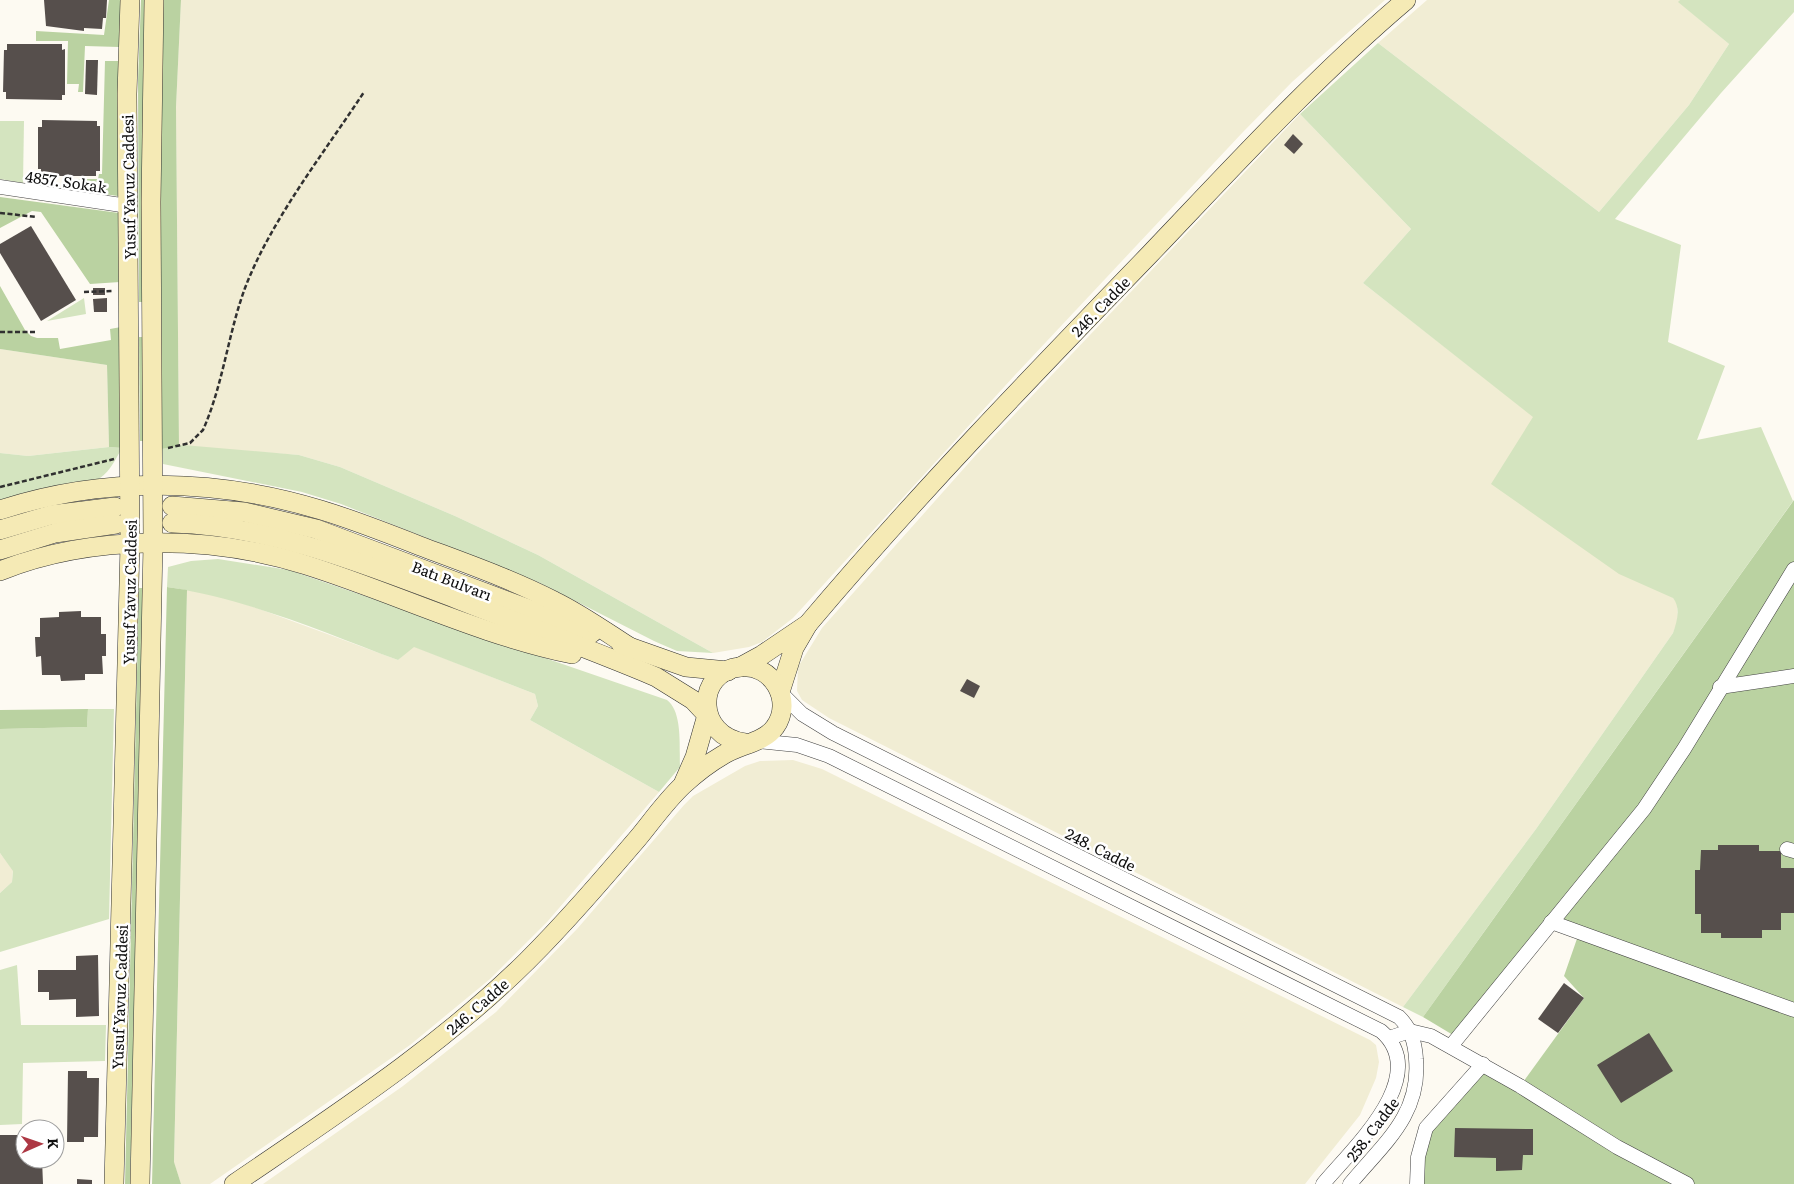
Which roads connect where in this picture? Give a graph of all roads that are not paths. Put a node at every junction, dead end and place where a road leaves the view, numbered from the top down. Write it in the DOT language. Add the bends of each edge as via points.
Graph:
graph roads {
  1 [pos="130,0"];
  2 [pos="154,0"];
  3 [pos="1406,0"];
  4 [pos="0,187"];
  5 [pos="128,206"];
  6 [pos="152,319"];
  7 [pos="129,320"];
  8 [pos="131,485"];
  9 [pos="154,485"];
  10 [pos="0,510"];
  11 [pos="172,514"];
  12 [pos="0,530"];
  13 [pos="130,544"];
  14 [pos="153,544"];
  15 [pos="0,550"];
  16 [pos="1794,569"];
  17 [pos="0,571"];
  18 [pos="808,624"];
  19 [pos="628,656"];
  20 [pos="734,669"];
  21 [pos="1794,676"];
  22 [pos="1720,687"];
  23 [pos="780,692"];
  24 [pos="708,715"];
  25 [pos="751,742"];
  26 [pos="682,786"];
  27 [pos="1552,922"];
  28 [pos="1794,1010"];
  29 [pos="1410,1031"];
  30 [pos="1389,1038"];
  31 [pos="1451,1046"];
  32 [pos="1483,1064"];
  33 [pos="114,1184"];
  34 [pos="140,1184"];
  35 [pos="234,1184"];
  36 [pos="1323,1184"];
  37 [pos="1350,1184"];
  38 [pos="1417,1184"];
  39 [pos="1687,1184"];
  1 -- 5 [label="street, Yusuf Yavuz Caddesi"];
  2 -- 6 [label="street, Yusuf Yavuz Caddesi" via="151,60"];
  3 -- 18 [label="street, 246. Cadde" via="1319,78 1252,145 1010,400"];
  4 -- 5 [label="street, 4857. Sokak"];
  5 -- 7 [label="street, Yusuf Yavuz Caddesi"];
  6 -- 7 [label="street"];
  6 -- 9 [label="street, Yusuf Yavuz Caddesi"];
  7 -- 8 [label="street, Yusuf Yavuz Caddesi"];
  8 -- 9 [label="street"];
  8 -- 10 [label="street" via="53,496"];
  8 -- 13 [label="street, Yusuf Yavuz Caddesi"];
  9 -- 14 [label="street, Yusuf Yavuz Caddesi"];
  9 -- 19 [label="street" via="252,493 354,521 514,582 587,619"];
  11 -- 19 [label="street, Batı Bulvarı" via="314,546"];
  12 -- 15 [label="street" via="51,515 116,515"];
  13 -- 14 [label="street"];
  13 -- 17 [label="street" via="63,552"];
  13 -- 33 [label="street, Yusuf Yavuz Caddesi"];
  14 -- 19 [label="street" via="241,550 304,564 536,645"];
  14 -- 34 [label="street, Yusuf Yavuz Caddesi"];
  16 -- 22 [label="street"];
  18 -- 20 [label="street, 246. Cadde" via="762,655"];
  18 -- 23 [label="street, 246. Cadde" via="794,648"];
  19 -- 20 [label="street, Batı Bulvarı" via="686,667"];
  19 -- 24 [label="street, Batı Bulvarı"];
  20 -- 23 [label="street" via="753,668 765,673"];
  20 -- 24 [label="street" via="717,678 710,689 706,702"];
  21 -- 22 [label="street"];
  22 -- 27 [label="street" via="1644,809"];
  23 -- 25 [label="street" via="781,716 772,731"];
  23 -- 29 [label="street, 248. Cadde" via="802,714 833,733 1391,1013"];
  24 -- 25 [label="street" via="722,736 733,741"];
  24 -- 26 [label="street, 246. Cadde"];
  25 -- 26 [label="street, 246. Cadde" via="708,764"];
  25 -- 30 [label="street" via="797,745 828,756 1381,1031"];
  26 -- 35 [label="street, 246. Cadde" via="556,932 478,1006 416,1058"];
  27 -- 28 [label="street"];
  27 -- 31 [label="street"];
  29 -- 30 [label="street"];
  29 -- 31 [label="street" via="1431,1036"];
  29 -- 37 [label="street, 258. Cadde" via="1417,1071 1414,1099 1401,1121"];
  30 -- 36 [label="street, 258. Cadde" via="1397,1065 1392,1098"];
  31 -- 32 [label="street"];
  32 -- 38 [label="street" via="1426,1128 1418,1157"];
  32 -- 39 [label="street" via="1617,1147"];
}
